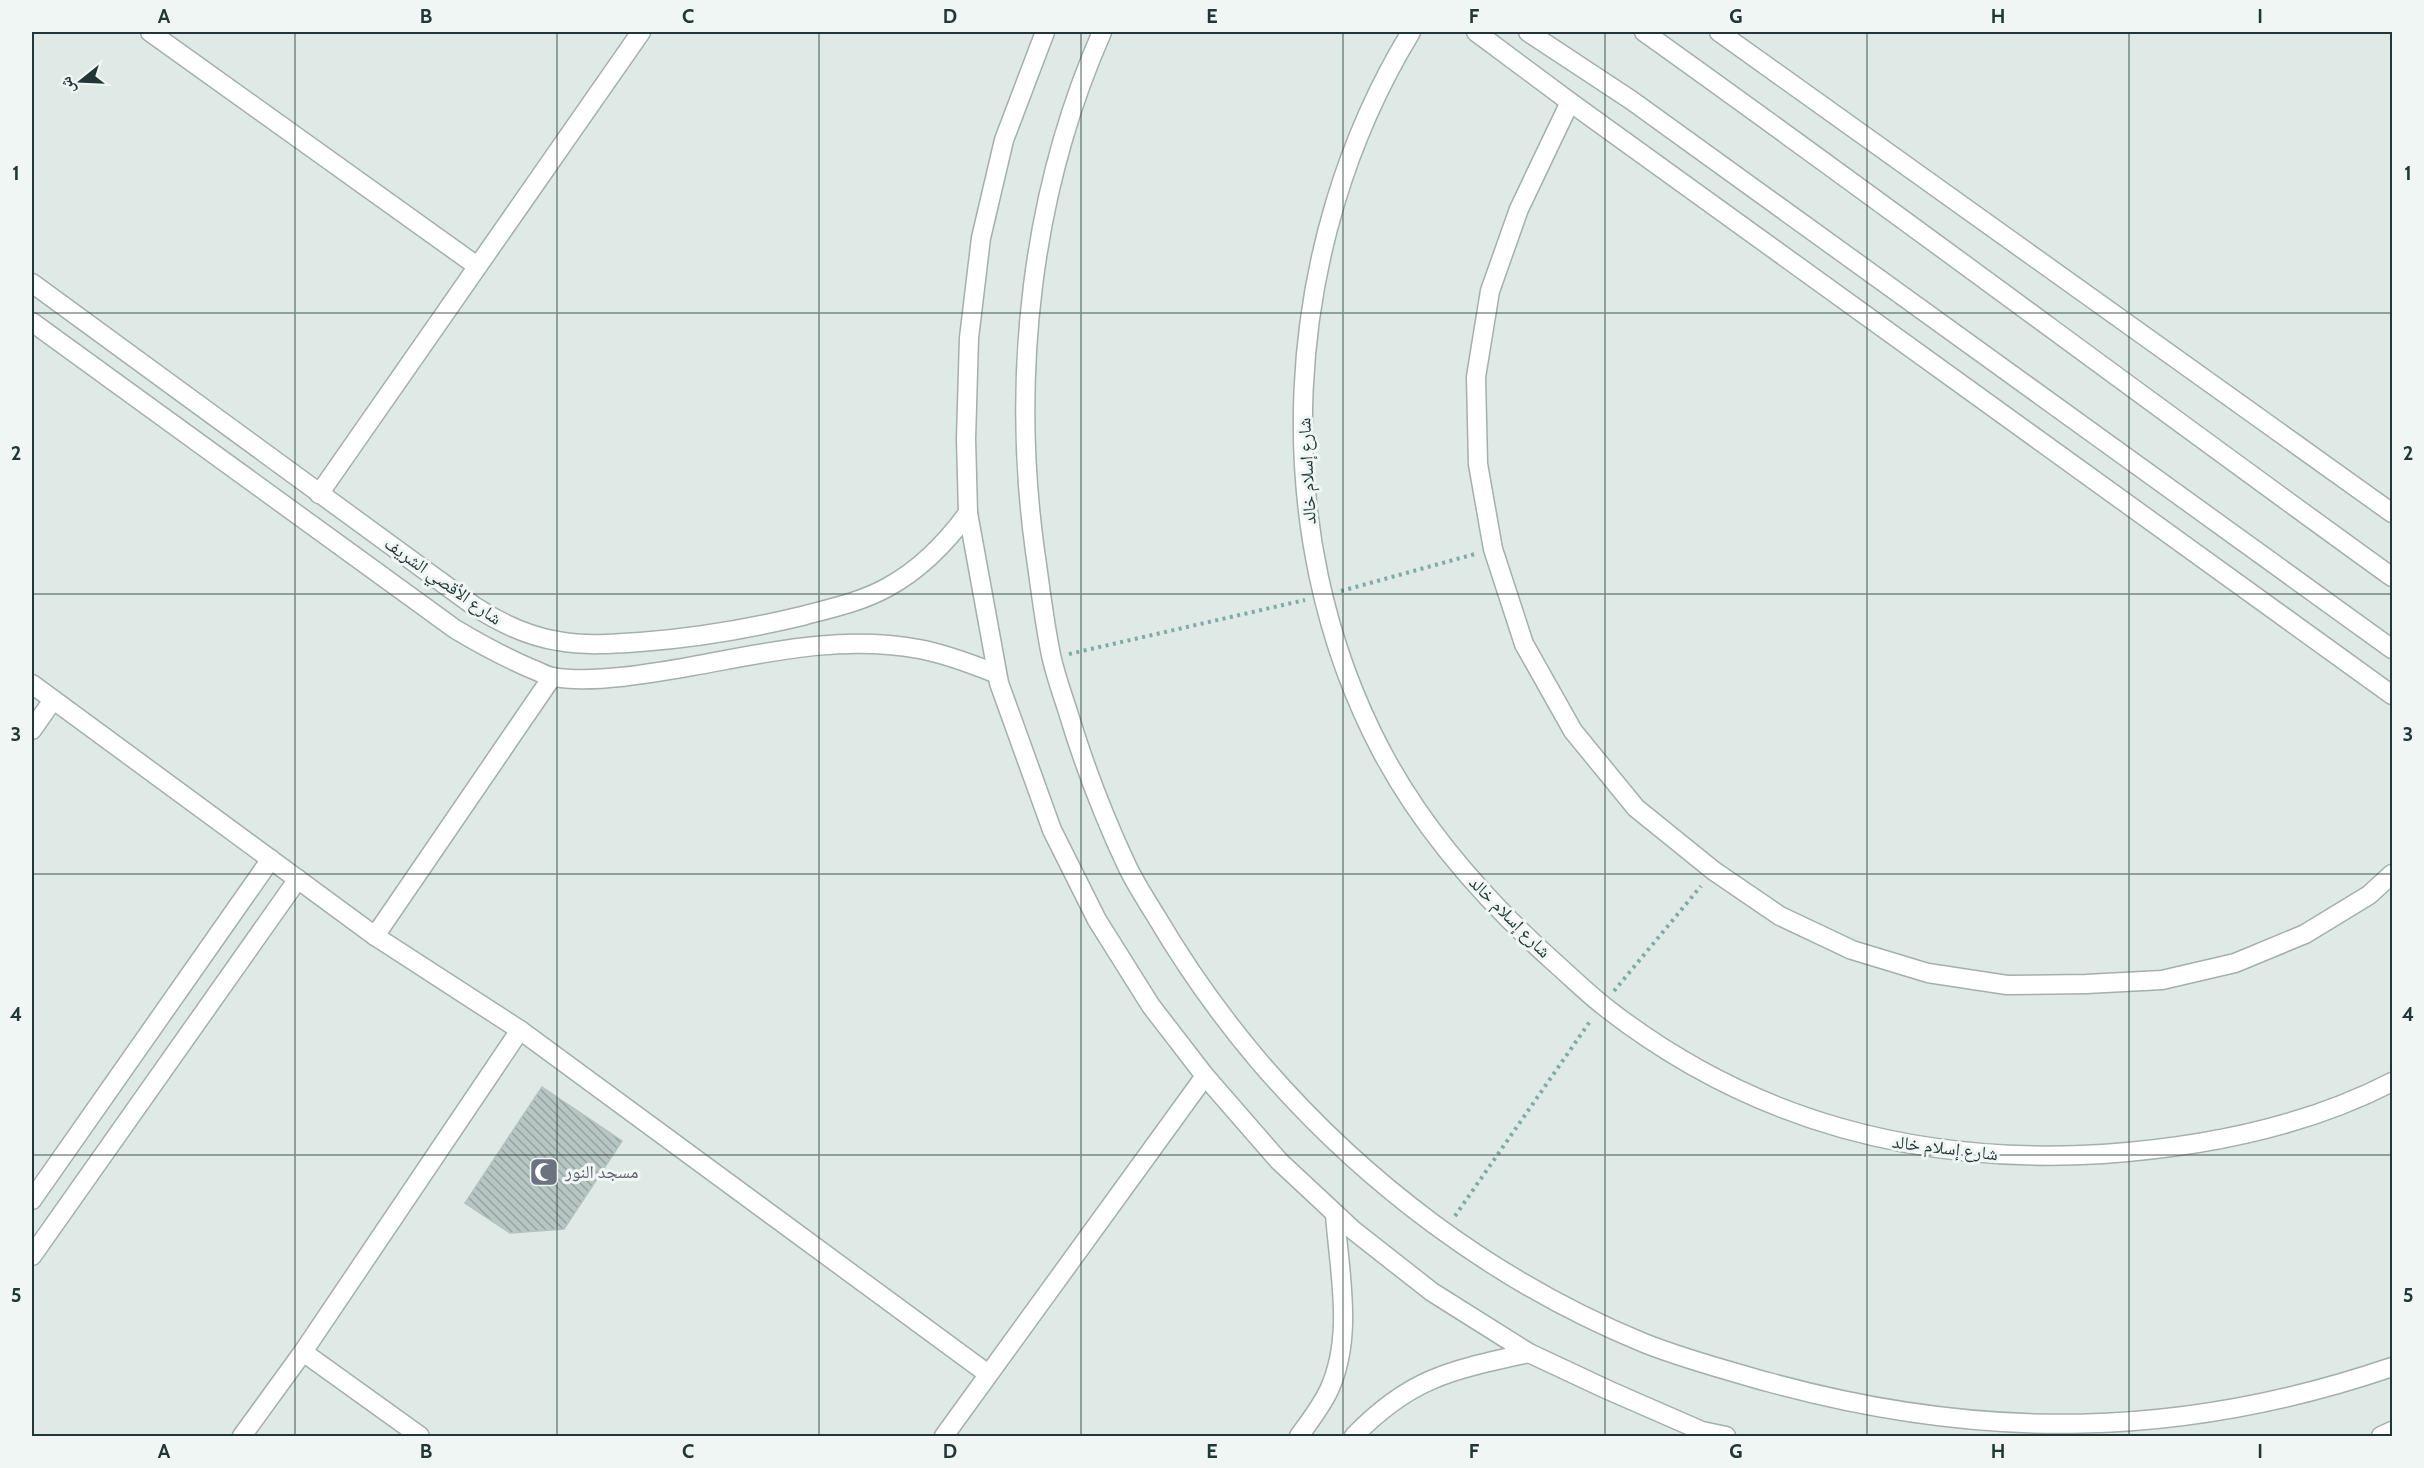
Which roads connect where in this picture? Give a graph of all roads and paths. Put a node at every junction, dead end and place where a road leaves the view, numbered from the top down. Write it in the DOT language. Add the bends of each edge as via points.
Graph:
graph roads {
  1 [pos="150,32"];
  2 [pos="641,32"];
  3 [pos="1042,32"];
  4 [pos="1102,32"];
  5 [pos="1411,32"];
  6 [pos="1476,32"];
  7 [pos="1528,32"];
  8 [pos="1644,32"];
  9 [pos="1722,33"];
  10 [pos="1570,102"];
  11 [pos="477,266"];
  12 [pos="32,283"];
  13 [pos="32,322"];
  14 [pos="319,494"];
  15 [pos="968,513"];
  16 [pos="2392,513"];
  17 [pos="1494,549"];
  18 [pos="2392,577"];
  19 [pos="1322,596"];
  20 [pos="2392,649"];
  21 [pos="1052,658"];
  22 [pos="997,674"];
  23 [pos="552,677"];
  24 [pos="32,684"];
  25 [pos="2392,694"];
  26 [pos="53,700"];
  27 [pos="32,730"];
  28 [pos="271,859"];
  29 [pos="1714,871"];
  30 [pos="2392,874"];
  31 [pos="298,879"];
  32 [pos="375,936"];
  33 [pos="1602,1005"];
  34 [pos="520,1030"];
  35 [pos="1205,1076"];
  36 [pos="2392,1082"];
  37 [pos="32,1200"];
  38 [pos="1335,1214"];
  39 [pos="1444,1231"];
  40 [pos="32,1256"];
  41 [pos="303,1352"];
  42 [pos="1529,1353"];
  43 [pos="2392,1367"];
  44 [pos="988,1374"];
  45 [pos="2392,1431"];
  46 [pos="1700,1434"];
  47 [pos="2381,1436"];
  48 [pos="242,1437"];
  49 [pos="420,1437"];
  50 [pos="944,1437"];
  51 [pos="1299,1437"];
  52 [pos="1354,1437"];
  53 [pos="1726,1437"];
  1 -- 11 [label="street"];
  2 -- 11 [label="street"];
  3 -- 15 [label="street" via="1004,140 981,238 969,338"];
  4 -- 21 [label="street" via="1061,145 1041,234 1029,324 1025,415 1029,506"];
  5 -- 19 [label="street, شارع إسلام خالد" via="1389,67 1365,119 1338,193 1320,259 1309,326 1304,462"];
  6 -- 10 [label="street"];
  7 -- 20 [label="street" via="1631,100"];
  8 -- 18 [label="street"];
  9 -- 16 [label="street"];
  10 -- 17 [label="street" via="1519,209 1490,291 1476,376 1478,464"];
  10 -- 25 [label="street"];
  11 -- 14 [label="street"];
  12 -- 14 [label="street, شارع الأقصي الشريف"];
  13 -- 23 [label="street, شارع الأقصي الشريف" via="455,629 490,651"];
  14 -- 15 [label="street, شارع الأقصي الشريف" via="491,617 533,636 584,644 720,633 856,602 919,567 946,542"];
  15 -- 22 [label="street"];
  17 -- 19 [label="path"];
  17 -- 29 [label="street" via="1524,644 1573,731 1636,808"];
  19 -- 21 [label="path"];
  19 -- 33 [label="street, شارع إسلام خالد" via="1356,696 1383,754 1428,826 1481,892"];
  21 -- 39 [label="street" via="1087,775 1129,871 1180,957 1288,1095 1351,1156"];
  22 -- 23 [label="street, شارع الأقصي الشريف" via="921,649 842,642 645,674"];
  22 -- 35 [label="street" via="1052,830 1097,920 1151,1006"];
  23 -- 32 [label="street"];
  24 -- 26 [label="street"];
  26 -- 27 [label="street"];
  26 -- 28 [label="street"];
  28 -- 31 [label="street"];
  28 -- 37 [label="street"];
  29 -- 30 [label="street" via="1780,916 1852,950 1928,973 2007,984 2162,980 2235,963 2305,934 2369,895"];
  29 -- 33 [label="path"];
  31 -- 32 [label="street"];
  31 -- 40 [label="street"];
  32 -- 34 [label="street"];
  33 -- 36 [label="street, شارع إسلام خالد" via="1689,1064 1782,1109 1882,1139 1985,1155 2090,1154 2210,1142 2269,1129 2327,1110"];
  33 -- 39 [label="path"];
  34 -- 41 [label="street"];
  34 -- 44 [label="street"];
  35 -- 38 [label="street" via="1279,1161"];
  35 -- 44 [label="street"];
  38 -- 42 [label="street" via="1432,1292"];
  38 -- 51 [label="street" via="1342,1314 1338,1366 1329,1391"];
  39 -- 43 [label="street" via="1490,1263 1566,1306 1645,1343 1784,1386 1853,1404 1924,1416 2065,1425 2136,1422 2277,1401"];
  41 -- 48 [label="street"];
  41 -- 49 [label="street"];
  42 -- 46 [label="street"];
  42 -- 52 [label="street" via="1443,1373 1376,1413"];
  44 -- 50 [label="street"];
  45 -- 47 [label="street"];
  46 -- 53 [label="street"];
}
